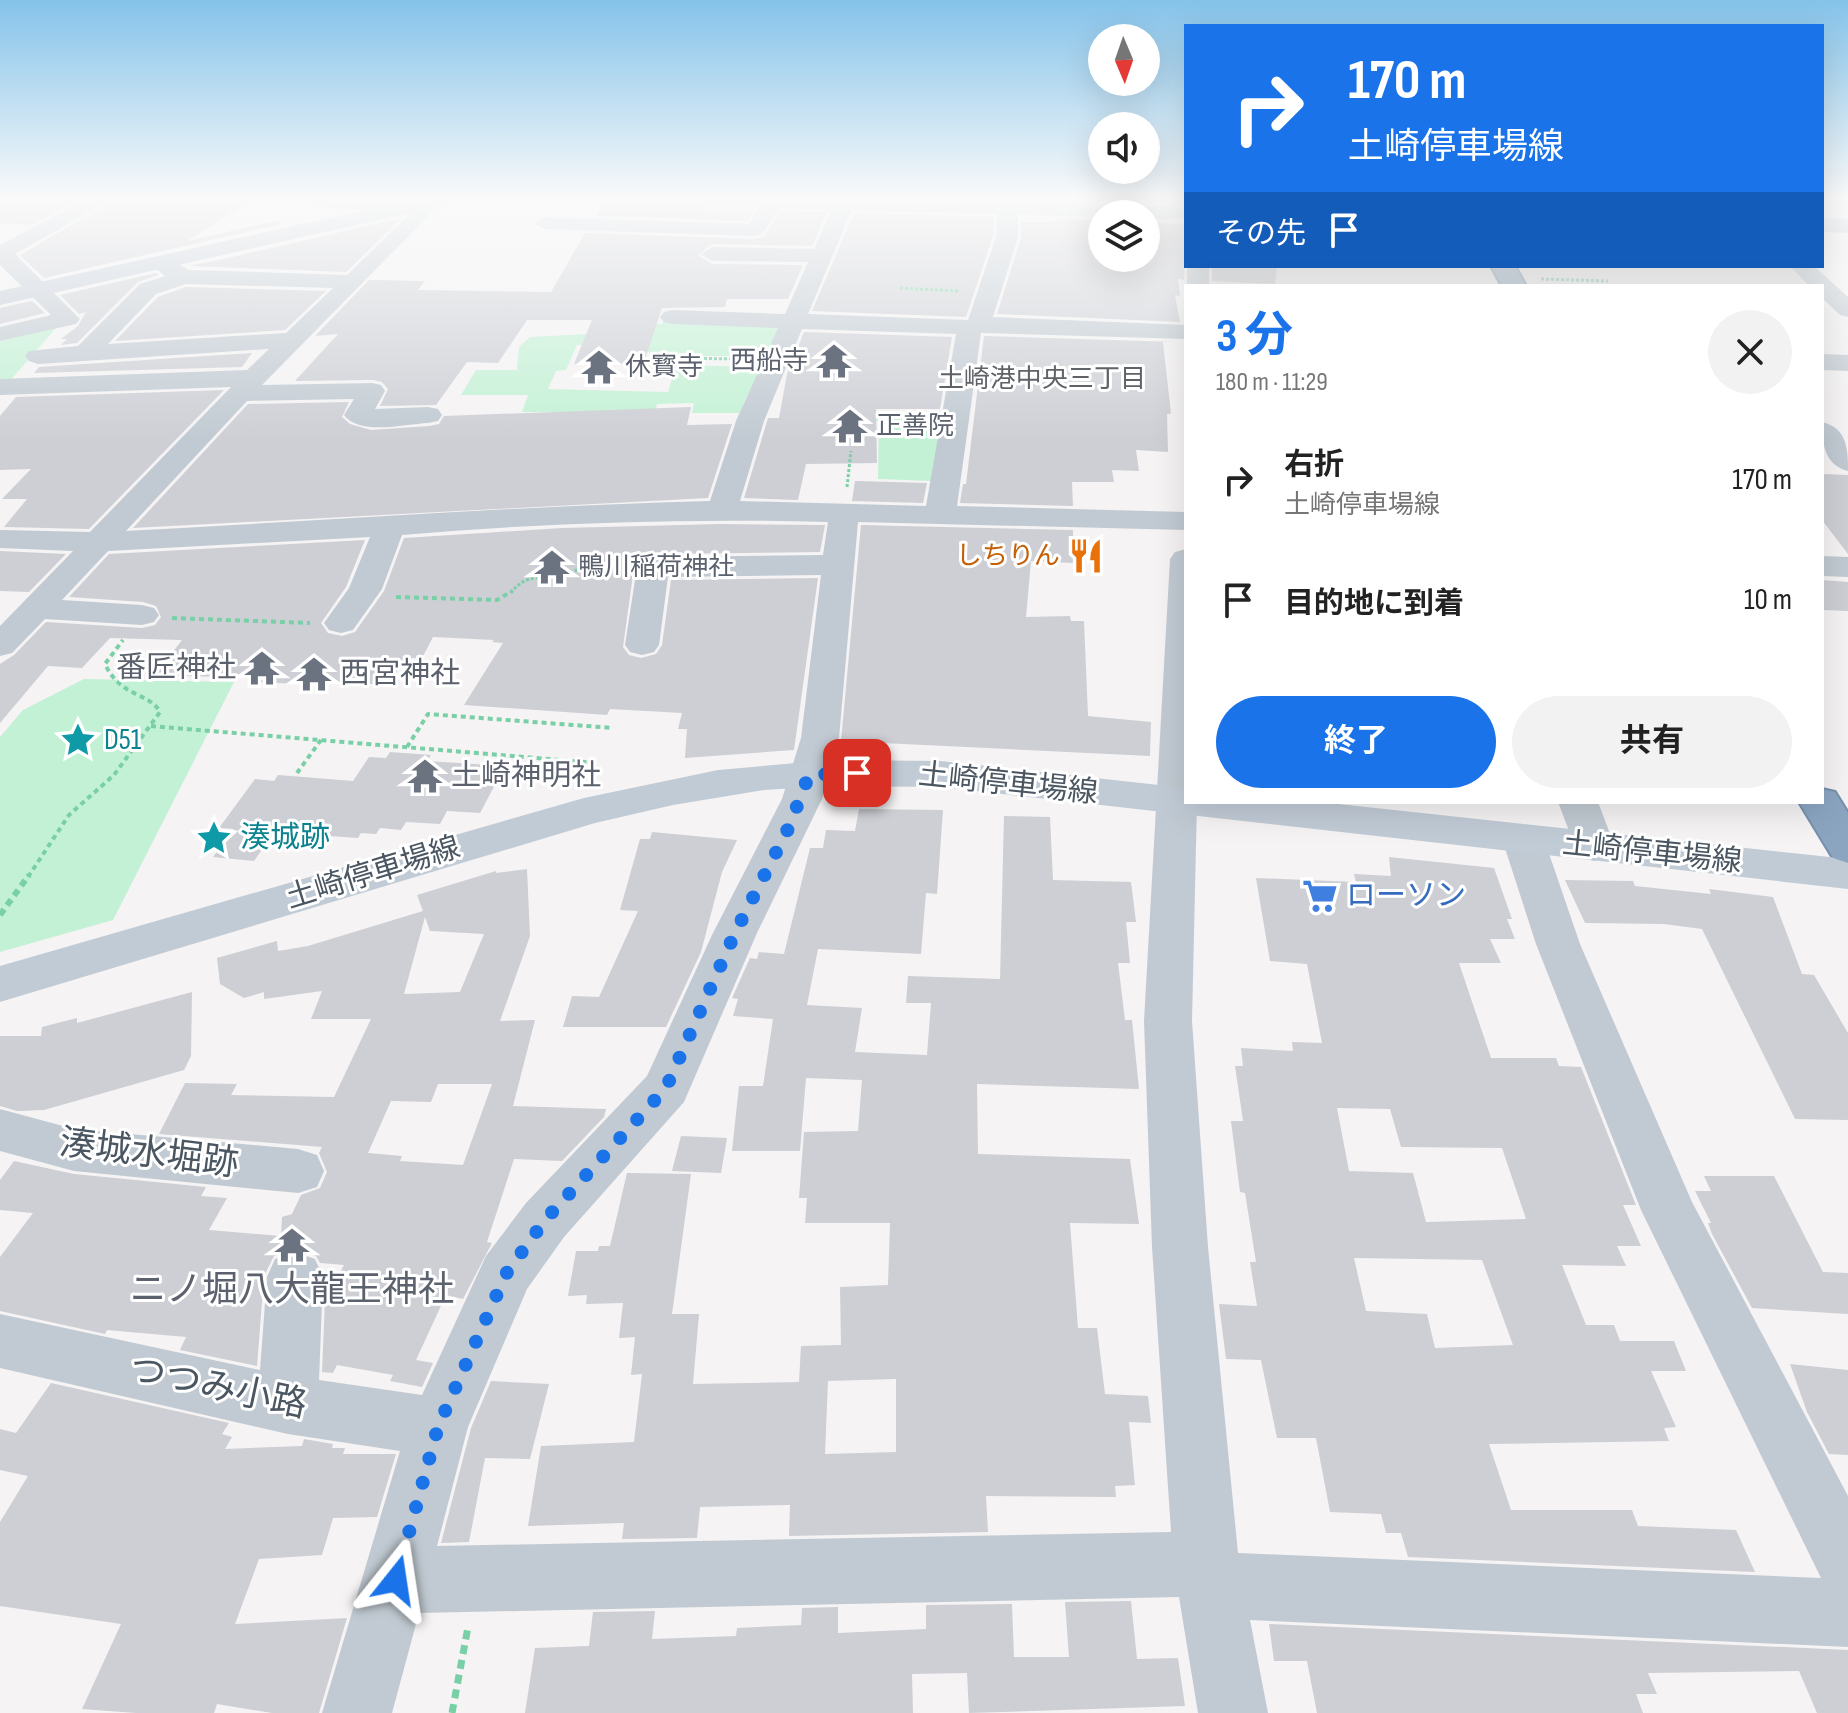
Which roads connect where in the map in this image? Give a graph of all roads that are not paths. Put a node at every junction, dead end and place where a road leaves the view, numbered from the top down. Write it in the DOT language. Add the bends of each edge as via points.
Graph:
graph roads {
  1 [pos="25,280"];
  2 [pos="84,280"];
  3 [pos="175,280"];
  4 [pos="254,280"];
  5 [pos="352,280"];
  6 [pos="813,280"];
  7 [pos="992,280"];
  8 [pos="350,282"];
  9 [pos="1824,288"];
  10 [pos="40,289"];
  11 [pos="0,298"];
  12 [pos="1848,310"];
  13 [pos="672,317"];
  14 [pos="68,319"];
  15 [pos="795,322"];
  16 [pos="976,326"];
  17 [pos="1184,332"];
  18 [pos="0,334"];
  19 [pos="294,340"];
  20 [pos="220,344"];
  21 [pos="85,353"];
  22 [pos="38,356"];
  23 [pos="1824,362"];
  24 [pos="1848,363"];
  25 [pos="248,386"];
  26 [pos="4,391"];
  27 [pos="428,415"];
  28 [pos="1824,432"];
  29 [pos="1848,462"];
  30 [pos="722,510"];
  31 [pos="844,512"];
  32 [pos="940,516"];
  33 [pos="1184,521"];
  34 [pos="390,527"];
  35 [pos="0,539"];
  36 [pos="97,542"];
  37 [pos="838,565"];
  38 [pos="1824,566"];
  39 [pos="1848,567"];
  40 [pos="1184,607"];
  41 [pos="37,608"];
  42 [pos="142,615"];
  43 [pos="341,623"];
  44 [pos="642,645"];
  45 [pos="0,646"];
  46 [pos="809,775"];
  47 [pos="1176,801"];
  48 [pos="1184,802"];
  49 [pos="1203,804"];
  50 [pos="1579,804"];
  51 [pos="1821,804"];
  52 [pos="1523,839"];
  53 [pos="1594,847"];
  54 [pos="1848,848"];
  55 [pos="1848,874"];
  56 [pos="0,984"];
  57 [pos="0,1130"];
  58 [pos="298,1171"];
  59 [pos="295,1277"];
  60 [pos="0,1341"];
  61 [pos="288,1405"];
  62 [pos="438,1427"];
  63 [pos="1848,1563"];
  64 [pos="1208,1575"];
  65 [pos="396,1580"];
  66 [pos="1848,1613"];
  67 [pos="357,1713"];
  68 [pos="1233,1713"];
  1 -- 10 [label="street"];
  2 -- 10 [label="street"];
  3 -- 21 [label="street" via="148,289"];
  4 -- 8 [label="street"];
  4 -- 20 [label="street"];
  5 -- 8 [label="street"];
  6 -- 15 [label="street"];
  7 -- 16 [label="street"];
  8 -- 19 [label="street"];
  9 -- 12 [label="street"];
  10 -- 11 [label="street"];
  10 -- 14 [label="street"];
  13 -- 15 [label="street"];
  14 -- 18 [label="street"];
  14 -- 22 [label="street"];
  15 -- 16 [label="street"];
  15 -- 30 [label="street" via="750,421"];
  16 -- 17 [label="street"];
  16 -- 32 [label="street" via="969,329"];
  19 -- 20 [label="street"];
  19 -- 25 [label="street"];
  20 -- 21 [label="street"];
  21 -- 22 [label="street"];
  22 -- 26 [label="street"];
  23 -- 24 [label="street"];
  25 -- 26 [label="street"];
  25 -- 27 [label="street" via="372,391 358,415"];
  25 -- 36 [label="street"];
  28 -- 29 [label="street"];
  30 -- 31 [label="street"];
  30 -- 34 [label="street" via="534,515 450,534"];
  31 -- 32 [label="street"];
  31 -- 37 [label="street"];
  32 -- 33 [label="street"];
  34 -- 36 [label="street"];
  34 -- 43 [label="street" via="365,589"];
  35 -- 36 [label="street"];
  36 -- 41 [label="street"];
  37 -- 44 [label="street" via="653,567"];
  37 -- 46 [label="street" via="822,724"];
  38 -- 39 [label="street"];
  40 -- 47 [label="street"];
  41 -- 42 [label="street"];
  41 -- 45 [label="street"];
  46 -- 47 [label="street, 土崎停車場線" via="941,774"];
  46 -- 56 [label="street, 土崎停車場線" via="712,785 594,810"];
  46 -- 62 [label="street" via="666,1088 545,1220 506,1274"];
  47 -- 48 [label="street, 土崎停車場線"];
  47 -- 64 [label="street" via="1168,1021 1180,1247"];
  49 -- 52 [label="street, 土崎停車場線"];
  50 -- 53 [label="street"];
  51 -- 54 [label="highway"];
  52 -- 53 [label="street, 土崎停車場線"];
  52 -- 63 [label="street" via="1558,944 1668,1210"];
  53 -- 55 [label="street, 土崎停車場線"];
  57 -- 58 [label="street, 湊城水堀跡" via="74,1150"];
  59 -- 61 [label="street"];
  60 -- 61 [label="street, つつみ小路"];
  61 -- 62 [label="street, つつみ小路"];
  62 -- 65 [label="street"];
  64 -- 65 [label="street"];
  64 -- 66 [label="street"];
  64 -- 68 [label="street"];
  65 -- 67 [label="street"];
}
